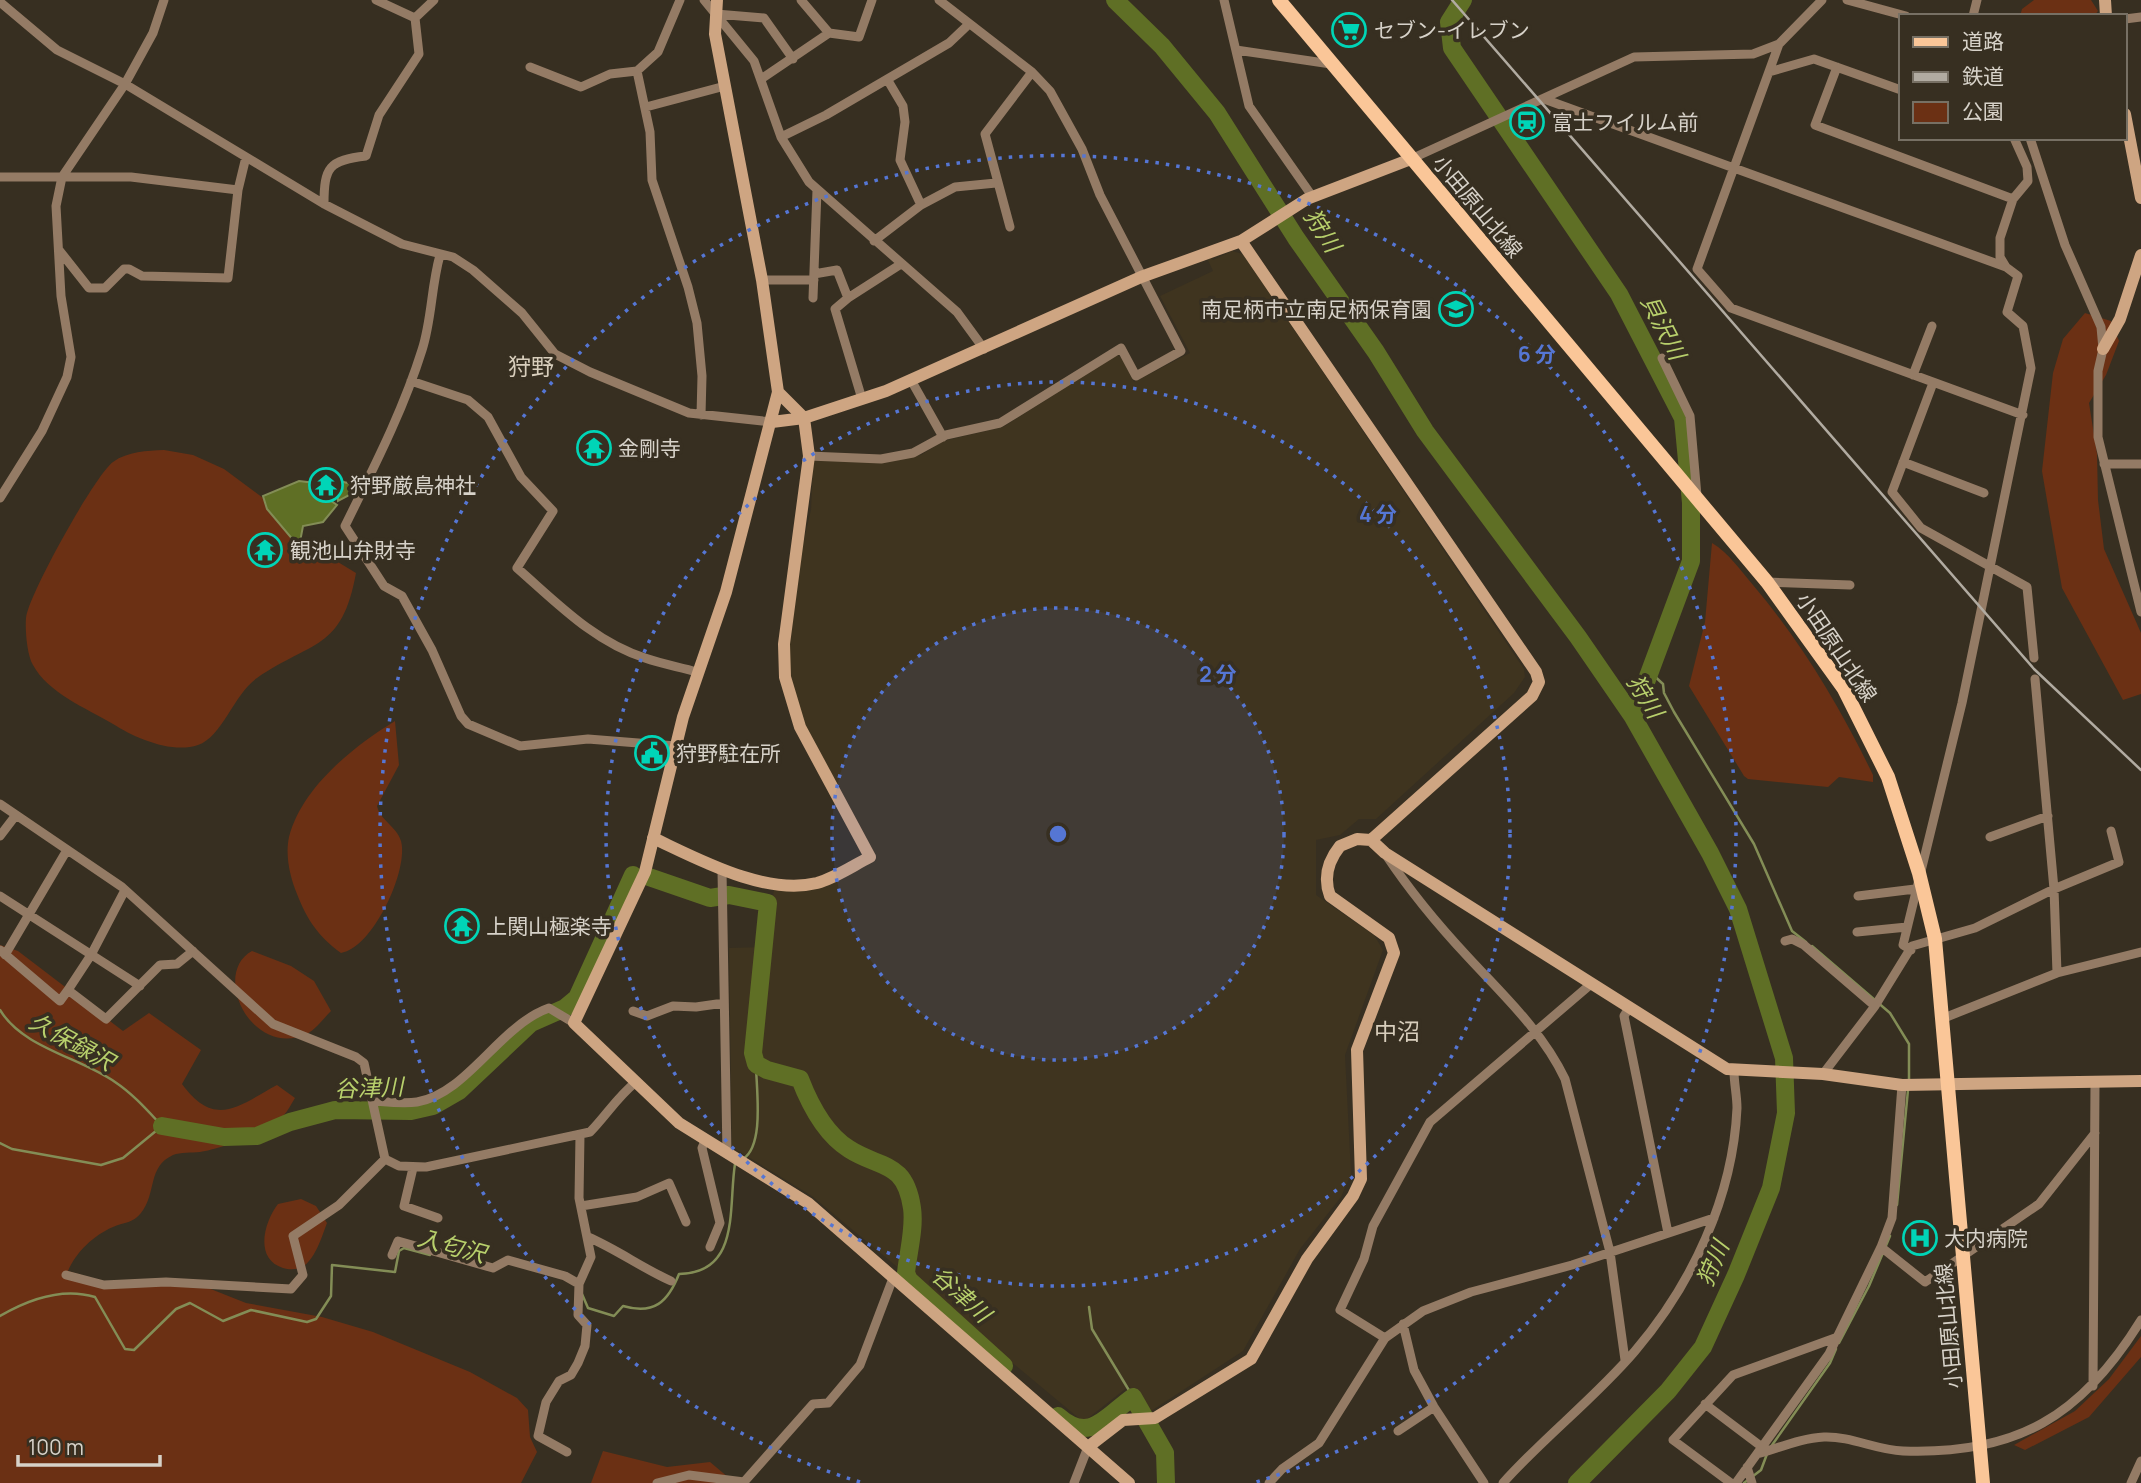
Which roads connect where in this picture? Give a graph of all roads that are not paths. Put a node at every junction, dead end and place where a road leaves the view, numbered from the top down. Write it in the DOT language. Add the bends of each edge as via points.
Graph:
graph roads {
  1 [pos="164,0"];
  2 [pos="376,0"];
  3 [pos="434,0"];
  4 [pos="680,0"];
  5 [pos="704,0"];
  6 [pos="717,0"];
  7 [pos="802,0"];
  8 [pos="872,0"];
  9 [pos="939,0"];
  10 [pos="1224,0"];
  11 [pos="1279,0"];
  12 [pos="1822,0"];
  13 [pos="1847,0"];
  14 [pos="0,2"];
  15 [pos="716,14"];
  16 [pos="1899,14"];
  17 [pos="415,18"];
  18 [pos="969,24"];
  19 [pos="829,33"];
  20 [pos="1779,44"];
  21 [pos="1236,50"];
  22 [pos="793,59"];
  23 [pos="1333,64"];
  24 [pos="530,67"];
  25 [pos="1837,67"];
  26 [pos="637,71"];
  27 [pos="1032,72"];
  28 [pos="1769,72"];
  29 [pos="761,79"];
  30 [pos="887,79"];
  31 [pos="125,84"];
  32 [pos="724,86"];
  33 [pos="1899,89"];
  34 [pos="1544,99"];
  35 [pos="646,107"];
  36 [pos="2127,124"];
  37 [pos="780,137"];
  38 [pos="2015,140"];
  39 [pos="2031,140"];
  40 [pos="246,158"];
  41 [pos="1411,159"];
  42 [pos="1732,168"];
  43 [pos="0,177"];
  44 [pos="62,177"];
  45 [pos="996,183"];
  46 [pos="238,190"];
  47 [pos="817,190"];
  48 [pos="1310,197"];
  49 [pos="2141,198"];
  50 [pos="2013,199"];
  51 [pos="324,204"];
  52 [pos="921,205"];
  53 [pos="1010,227"];
  54 [pos="1244,239"];
  55 [pos="874,241"];
  56 [pos="58,250"];
  57 [pos="2141,255"];
  58 [pos="440,256"];
  59 [pos="901,264"];
  60 [pos="2006,267"];
  61 [pos="814,277"];
  62 [pos="1142,277"];
  63 [pos="762,280"];
  64 [pos="813,298"];
  65 [pos="848,298"];
  66 [pos="1932,326"];
  67 [pos="984,349"];
  68 [pos="2103,349"];
  69 [pos="1662,358"];
  70 [pos="1913,375"];
  71 [pos="911,380"];
  72 [pos="411,381"];
  73 [pos="1933,383"];
  74 [pos="778,392"];
  75 [pos="862,399"];
  76 [pos="701,415"];
  77 [pos="2023,415"];
  78 [pos="804,418"];
  79 [pos="772,422"];
  80 [pos="943,437"];
  81 [pos="809,456"];
  82 [pos="1903,461"];
  83 [pos="2104,464"];
  84 [pos="2141,464"];
  85 [pos="1984,493"];
  86 [pos="1697,497"];
  87 [pos="0,498"];
  88 [pos="1989,565"];
  89 [pos="1768,582"];
  90 [pos="1850,585"];
  91 [pos="2141,612"];
  92 [pos="2034,658"];
  93 [pos="697,672"];
  94 [pos="2035,679"];
  95 [pos="676,746"];
  96 [pos="0,804"];
  97 [pos="16,815"];
  98 [pos="2048,816"];
  99 [pos="2111,831"];
  100 [pos="0,836"];
  101 [pos="1990,837"];
  102 [pos="653,838"];
  103 [pos="1371,840"];
  104 [pos="68,850"];
  105 [pos="1385,853"];
  106 [pos="722,871"];
  107 [pos="1919,873"];
  108 [pos="2054,888"];
  109 [pos="1915,889"];
  110 [pos="125,890"];
  111 [pos="0,896"];
  112 [pos="1858,896"];
  113 [pos="30,915"];
  114 [pos="1907,927"];
  115 [pos="1857,932"];
  116 [pos="1935,939"];
  117 [pos="1785,941"];
  118 [pos="1911,950"];
  119 [pos="193,951"];
  120 [pos="2141,952"];
  121 [pos="3,953"];
  122 [pos="91,955"];
  123 [pos="2057,973"];
  124 [pos="1591,984"];
  125 [pos="140,986"];
  126 [pos="68,990"];
  127 [pos="724,1003"];
  128 [pos="1875,1006"];
  129 [pos="1629,1008"];
  130 [pos="633,1011"];
  131 [pos="1944,1018"];
  132 [pos="575,1023"];
  133 [pos="1538,1032"];
  134 [pos="1734,1071"];
  135 [pos="1823,1074"];
  136 [pos="2141,1081"];
  137 [pos="636,1082"];
  138 [pos="2095,1084"];
  139 [pos="1902,1085"];
  140 [pos="1948,1085"];
  141 [pos="373,1101"];
  142 [pos="2096,1132"];
  143 [pos="580,1135"];
  144 [pos="705,1141"];
  145 [pos="727,1154"];
  146 [pos="385,1158"];
  147 [pos="414,1168"];
  148 [pos="581,1206"];
  149 [pos="438,1218"];
  150 [pos="1714,1218"];
  151 [pos="686,1222"];
  152 [pos="1668,1233"];
  153 [pos="588,1237"];
  154 [pos="710,1247"];
  155 [pos="1881,1247"];
  156 [pos="1610,1252"];
  157 [pos="392,1255"];
  158 [pos="1963,1257"];
  159 [pos="66,1275"];
  160 [pos="893,1278"];
  161 [pos="671,1281"];
  162 [pos="579,1284"];
  163 [pos="2141,1320"];
  164 [pos="1403,1324"];
  165 [pos="1385,1338"];
  166 [pos="1835,1338"];
  167 [pos="1625,1360"];
  168 [pos="2093,1386"];
  169 [pos="1705,1404"];
  170 [pos="1434,1407"];
  171 [pos="1398,1431"];
  172 [pos="1980,1446"];
  173 [pos="1088,1447"];
  174 [pos="1759,1451"];
  175 [pos="567,1452"];
  176 [pos="2141,1461"];
  177 [pos="1748,1467"];
  178 [pos="657,1483"];
  179 [pos="1074,1483"];
  180 [pos="1129,1483"];
  181 [pos="1269,1483"];
  182 [pos="1484,1483"];
  183 [pos="1503,1483"];
  184 [pos="1734,1483"];
  185 [pos="1752,1483"];
  186 [pos="1983,1483"];
  187 [pos="2131,1483"];
  1 -- 31 [label="street" via="153,33"];
  2 -- 17 [label="street"];
  3 -- 17 [label="street"];
  4 -- 26 [label="street" via="658,52"];
  5 -- 15 [label="street"];
  6 -- 15 [label="street"];
  7 -- 19 [label="street"];
  8 -- 19 [label="street" via="859,37"];
  9 -- 18 [label="street"];
  10 -- 21 [label="street"];
  11 -- 23 [label="main road, 小田原山北線"];
  12 -- 20 [label="street"];
  13 -- 16 [label="street"];
  14 -- 31 [label="street" via="57,50"];
  15 -- 22 [label="street" via="764,18"];
  15 -- 29 [label="street" via="754,61"];
  15 -- 32 [label="street"];
  17 -- 51 [label="street" via="419,54 379,115 366,156 345,158 327,171"];
  18 -- 27 [label="street"];
  18 -- 30 [label="street" via="950,43"];
  19 -- 22 [label="street"];
  20 -- 28 [label="street"];
  20 -- 34 [label="street" via="1754,54 1633,57"];
  21 -- 23 [label="street"];
  21 -- 48 [label="street" via="1249,106"];
  22 -- 29 [label="street"];
  23 -- 41 [label="main road, 小田原山北線"];
  24 -- 26 [label="street" via="581,87 610,74"];
  25 -- 28 [label="street" via="1814,59"];
  25 -- 33 [label="street"];
  25 -- 50 [label="street" via="1815,125"];
  26 -- 35 [label="street"];
  27 -- 45 [label="street" via="985,134"];
  27 -- 62 [label="street" via="1050,91 1082,149"];
  28 -- 42 [label="street"];
  29 -- 37 [label="street"];
  30 -- 37 [label="street"];
  30 -- 52 [label="street" via="903,106 900,160"];
  31 -- 40 [label="street"];
  31 -- 44 [label="street"];
  32 -- 35 [label="street"];
  32 -- 63 [label="street"];
  34 -- 41 [label="street"];
  34 -- 42 [label="street"];
  35 -- 76 [label="street" via="652,180 697,323"];
  36 -- 49 [label="street"];
  37 -- 47 [label="street"];
  38 -- 50 [label="street" via="2028,181"];
  39 -- 68 [label="street" via="2065,245 2101,327"];
  40 -- 46 [label="street"];
  40 -- 51 [label="street"];
  41 -- 48 [label="street"];
  41 -- 86 [label="main road, 小田原山北線"];
  42 -- 60 [label="street"];
  42 -- 70 [label="street" via="1697,269 1711,286 1731,308"];
  43 -- 44 [label="street"];
  44 -- 46 [label="street" via="131,177"];
  44 -- 56 [label="street" via="56,206"];
  45 -- 52 [label="street" via="955,187"];
  45 -- 53 [label="street"];
  46 -- 56 [label="street" via="228,278 142,276 124,269 105,288 89,288"];
  47 -- 55 [label="street"];
  47 -- 61 [label="street"];
  48 -- 54 [label="street"];
  50 -- 60 [label="street" via="2000,238 2000,257"];
  51 -- 58 [label="street" via="401,244"];
  52 -- 55 [label="street"];
  54 -- 62 [label="street"];
  54 -- 103 [label="street" via="1538,676 1532,696"];
  55 -- 59 [label="street"];
  56 -- 87 [label="street" via="71,357 42,431"];
  57 -- 68 [label="street" via="2120,319"];
  58 -- 72 [label="street" via="430,318"];
  58 -- 76 [label="street" via="453,257 494,287 555,354"];
  59 -- 65 [label="street"];
  59 -- 67 [label="street" via="957,313"];
  60 -- 77 [label="street" via="2018,276 2007,312 2023,326 2031,368"];
  61 -- 63 [label="street"];
  61 -- 64 [label="street"];
  61 -- 65 [label="street" via="837,270"];
  62 -- 67 [label="street"];
  62 -- 80 [label="street" via="1181,351 1136,376 1121,348 1000,423"];
  63 -- 74 [label="street"];
  65 -- 75 [label="street" via="835,309"];
  66 -- 70 [label="street"];
  67 -- 71 [label="street"];
  68 -- 83 [label="street" via="2097,406"];
  69 -- 86 [label="street" via="1690,416"];
  70 -- 73 [label="street"];
  71 -- 75 [label="street"];
  71 -- 80 [label="street"];
  72 -- 93 [label="street" via="468,400 488,417 521,477 553,511 517,568 604,639 645,658"];
  72 -- 95 [label="street" via="345,526 384,586 402,596 461,716 468,724 520,746 588,739"];
  73 -- 77 [label="street"];
  73 -- 82 [label="street"];
  74 -- 78 [label="street"];
  74 -- 79 [label="street"];
  75 -- 78 [label="street"];
  76 -- 79 [label="street"];
  77 -- 88 [label="street"];
  78 -- 79 [label="street"];
  78 -- 81 [label="street"];
  79 -- 93 [label="street" via="726,592"];
  80 -- 81 [label="street" via="913,453 881,458"];
  81 -- 106 [label="street" via="784,644 785,677 800,727 870,857 817,883 783,885"];
  82 -- 85 [label="street"];
  82 -- 88 [label="street" via="1892,492 1921,528"];
  83 -- 84 [label="street"];
  83 -- 91 [label="street"];
  86 -- 89 [label="main road, 小田原山北線"];
  88 -- 92 [label="street" via="2027,587"];
  88 -- 107 [label="street" via="1962,703"];
  89 -- 90 [label="street"];
  89 -- 107 [label="main road, 小田原山北線" via="1866,728 1888,777"];
  93 -- 95 [label="street"];
  94 -- 98 [label="street"];
  95 -- 102 [label="street"];
  96 -- 97 [label="street"];
  97 -- 100 [label="street"];
  97 -- 104 [label="street"];
  98 -- 101 [label="street"];
  98 -- 108 [label="street"];
  99 -- 108 [label="street" via="2119,862"];
  102 -- 106 [label="street"];
  102 -- 132 [label="street" via="636,896"];
  103 -- 105 [label="street"];
  103 -- 173 [label="street" via="1357,839 1340,846 1327,869 1326,886 1330,896 1381,930 1393,947 1390,968 1357,1050 1359,1186 1313,1248 1251,1359 1155,1418 1123,1420"];
  104 -- 110 [label="street"];
  104 -- 113 [label="street"];
  105 -- 124 [label="street"];
  105 -- 133 [label="street" via="1466,955"];
  106 -- 127 [label="street"];
  107 -- 109 [label="street"];
  107 -- 116 [label="main road, 小田原山北線"];
  108 -- 116 [label="street" via="1975,928"];
  108 -- 123 [label="street"];
  109 -- 112 [label="street"];
  109 -- 114 [label="street"];
  110 -- 119 [label="street"];
  110 -- 122 [label="street"];
  111 -- 113 [label="street"];
  113 -- 121 [label="street"];
  113 -- 122 [label="street"];
  114 -- 115 [label="street"];
  114 -- 118 [label="street" via="1903,945"];
  116 -- 118 [label="street"];
  116 -- 131 [label="main road, 小田原山北線"];
  117 -- 128 [label="street" via="1793,939 1804,945"];
  118 -- 128 [label="street"];
  119 -- 125 [label="street" via="177,964 160,965"];
  119 -- 141 [label="street" via="273,1024 365,1063"];
  120 -- 123 [label="street"];
  121 -- 126 [label="street" via="60,1002"];
  122 -- 125 [label="street"];
  122 -- 126 [label="street"];
  123 -- 131 [label="street"];
  124 -- 129 [label="street"];
  124 -- 133 [label="street"];
  125 -- 126 [label="street" via="106,1019"];
  127 -- 130 [label="street" via="673,1006 647,1016"];
  127 -- 145 [label="street"];
  128 -- 135 [label="street"];
  129 -- 134 [label="street"];
  129 -- 152 [label="street" via="1624,1016"];
  131 -- 140 [label="main road, 小田原山北線"];
  132 -- 137 [label="street"];
  132 -- 141 [label="street" via="549,1008 530,1015 440,1094 418,1102"];
  133 -- 156 [label="street" via="1565,1079"];
  133 -- 165 [label="street" via="1430,1122 1373,1226 1364,1259 1340,1310"];
  134 -- 135 [label="street"];
  134 -- 150 [label="street" via="1737,1108 1732,1145"];
  135 -- 139 [label="street"];
  136 -- 138 [label="street"];
  137 -- 143 [label="street" via="620,1094 590,1132"];
  137 -- 144 [label="street"];
  138 -- 140 [label="street"];
  138 -- 142 [label="street"];
  139 -- 140 [label="street"];
  139 -- 155 [label="street" via="1892,1218"];
  140 -- 158 [label="main road, 小田原山北線"];
  141 -- 146 [label="street"];
  142 -- 158 [label="street" via="2039,1204"];
  142 -- 168 [label="street"];
  143 -- 147 [label="street"];
  143 -- 148 [label="street"];
  144 -- 145 [label="street"];
  144 -- 154 [label="street" via="702,1147 720,1223"];
  145 -- 160 [label="street" via="808,1203"];
  146 -- 147 [label="street"];
  146 -- 159 [label="street" via="339,1205 293,1236 303,1275 291,1289 166,1282 104,1285"];
  147 -- 149 [label="street" via="404,1206"];
  148 -- 151 [label="street" via="637,1198 668,1183"];
  148 -- 153 [label="street"];
  150 -- 152 [label="street"];
  150 -- 167 [label="street" via="1675,1296"];
  152 -- 156 [label="street"];
  153 -- 161 [label="street"];
  153 -- 162 [label="street" via="591,1257"];
  155 -- 158 [label="street" via="1926,1282"];
  155 -- 166 [label="street"];
  156 -- 164 [label="street" via="1437,1303"];
  156 -- 167 [label="street"];
  157 -- 162 [label="street" via="398,1241 493,1268 508,1260"];
  158 -- 172 [label="main road, 小田原山北線"];
  160 -- 173 [label="street"];
  160 -- 178 [label="street" via="860,1365 828,1403 813,1404 744,1482 689,1475"];
  162 -- 175 [label="street" via="578,1315 587,1325 585,1346 571,1375 559,1381 546,1402 538,1436"];
  163 -- 168 [label="street"];
  164 -- 165 [label="street"];
  164 -- 170 [label="street" via="1414,1370"];
  165 -- 181 [label="street" via="1319,1443"];
  166 -- 169 [label="street" via="1733,1375"];
  166 -- 174 [label="street" via="1829,1354"];
  167 -- 183 [label="street"];
  168 -- 172 [label="street" via="2052,1418 2012,1438"];
  169 -- 174 [label="street"];
  169 -- 184 [label="street" via="1673,1440"];
  170 -- 171 [label="street"];
  170 -- 182 [label="street"];
  172 -- 174 [label="street" via="1886,1450 1826,1437"];
  172 -- 186 [label="main road, 小田原山北線"];
  173 -- 179 [label="street"];
  173 -- 180 [label="street"];
  174 -- 177 [label="street"];
  176 -- 187 [label="street"];
  177 -- 184 [label="street"];
  177 -- 185 [label="street"];
}
